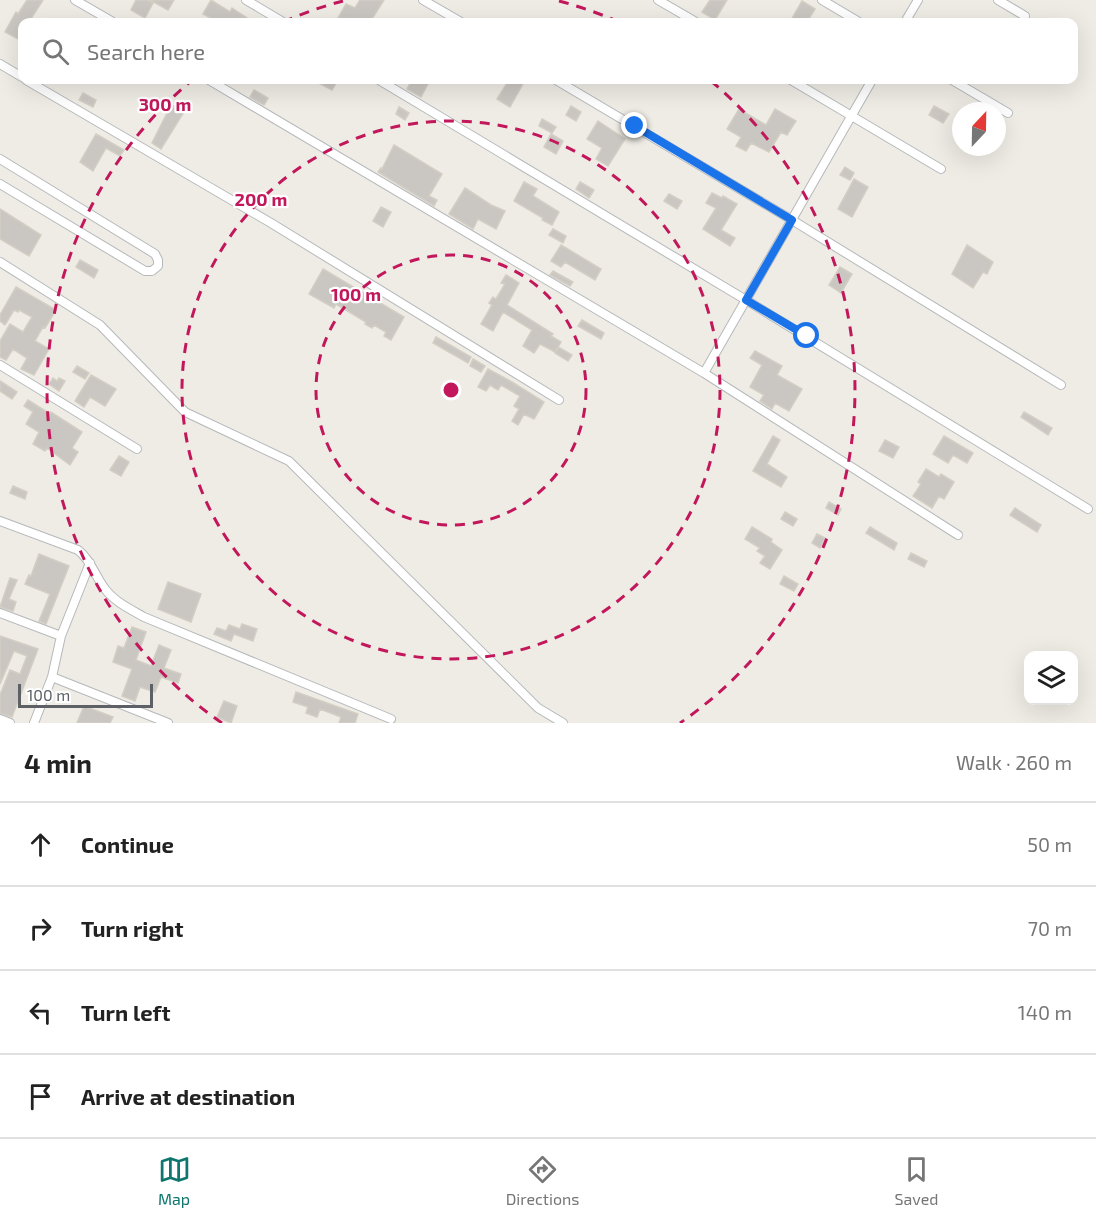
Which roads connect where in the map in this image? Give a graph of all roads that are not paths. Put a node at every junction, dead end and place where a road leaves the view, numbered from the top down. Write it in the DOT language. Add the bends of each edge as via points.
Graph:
graph roads {
  1 [pos="75,0"];
  2 [pos="246,0"];
  3 [pos="423,0"];
  4 [pos="658,0"];
  5 [pos="822,0"];
  6 [pos="918,0"];
  7 [pos="998,0"];
  8 [pos="1025,16"];
  9 [pos="106,18"];
  10 [pos="276,18"];
  11 [pos="454,18"];
  12 [pos="689,18"];
  13 [pos="852,18"];
  14 [pos="907,18"];
  15 [pos="0,64"];
  16 [pos="18,75"];
  17 [pos="33,84"];
  18 [pos="216,84"];
  19 [pos="386,84"];
  20 [pos="563,84"];
  21 [pos="798,84"];
  22 [pos="870,84"];
  23 [pos="959,84"];
  24 [pos="1008,113"];
  25 [pos="852,115"];
  26 [pos="0,159"];
  27 [pos="941,169"];
  28 [pos="0,184"];
  29 [pos="792,220"];
  30 [pos="0,262"];
  31 [pos="746,300"];
  32 [pos="0,365"];
  33 [pos="704,373"];
  34 [pos="1061,385"];
  35 [pos="558,400"];
  36 [pos="137,449"];
  37 [pos="1088,509"];
  38 [pos="0,521"];
  39 [pos="958,535"];
  40 [pos="90,563"];
  41 [pos="0,613"];
  42 [pos="62,636"];
  43 [pos="52,677"];
  44 [pos="0,719"];
  45 [pos="392,719"];
  46 [pos="10,723"];
  47 [pos="34,723"];
  48 [pos="168,723"];
  49 [pos="563,723"];
  1 -- 9 [label="street"];
  2 -- 10 [label="street"];
  3 -- 11 [label="street"];
  4 -- 12 [label="street"];
  5 -- 13 [label="street"];
  6 -- 14 [label="street"];
  7 -- 8 [label="street"];
  15 -- 16 [label="street"];
  17 -- 35 [label="street" via="271,223"];
  18 -- 33 [label="street"];
  19 -- 31 [label="street"];
  20 -- 29 [label="street"];
  21 -- 25 [label="street"];
  22 -- 25 [label="street"];
  23 -- 24 [label="street"];
  25 -- 27 [label="street"];
  25 -- 29 [label="street"];
  26 -- 28 [label="street" via="155,254 158,266 145,271"];
  29 -- 31 [label="street"];
  29 -- 34 [label="street"];
  30 -- 49 [label="street" via="100,325 185,412 289,461 538,708"];
  31 -- 33 [label="street"];
  31 -- 37 [label="street"];
  32 -- 36 [label="street"];
  33 -- 39 [label="street"];
  38 -- 40 [label="street" via="78,550"];
  40 -- 42 [label="street"];
  40 -- 45 [label="street" via="113,599 144,617"];
  41 -- 42 [label="street"];
  42 -- 43 [label="street"];
  43 -- 47 [label="street"];
  43 -- 48 [label="street"];
  44 -- 46 [label="street"];
}
